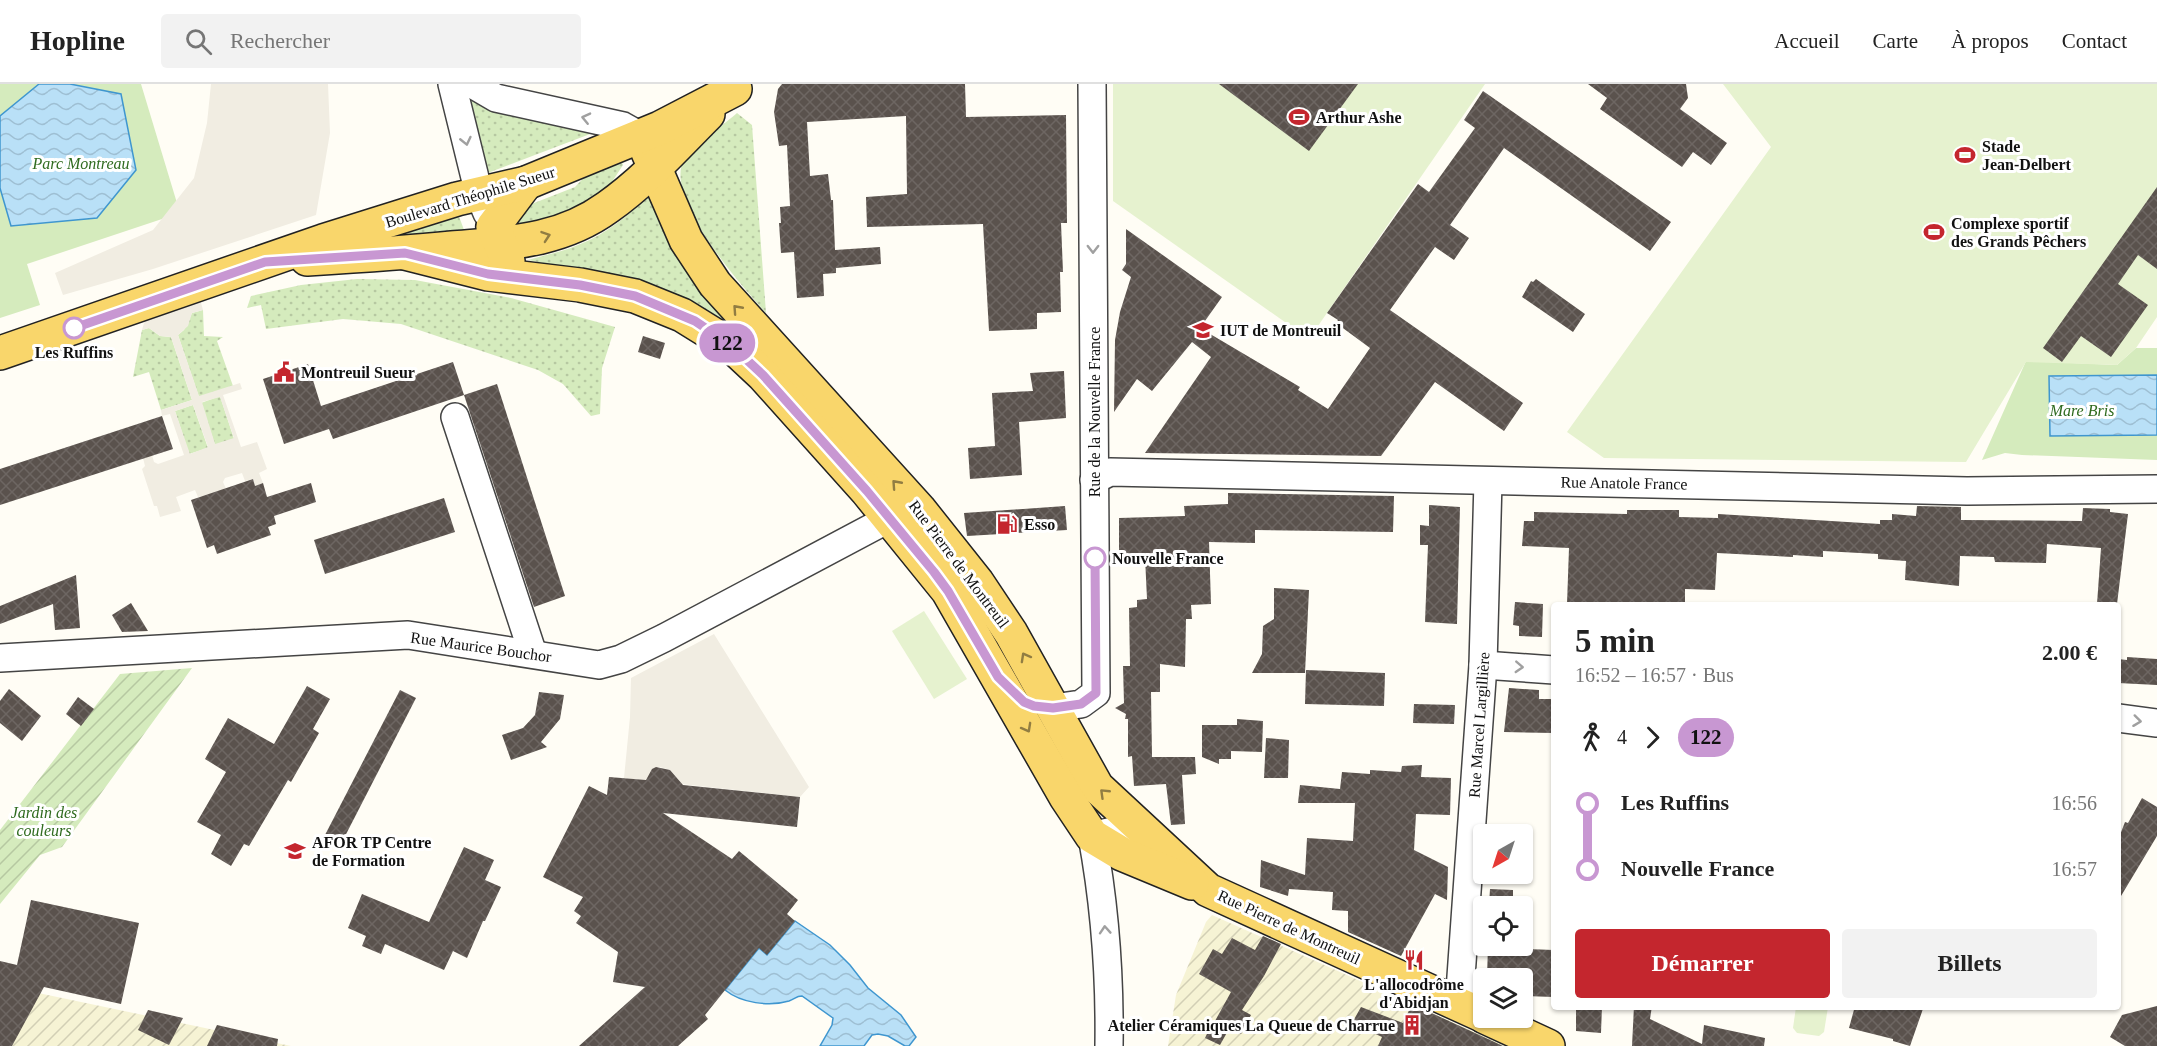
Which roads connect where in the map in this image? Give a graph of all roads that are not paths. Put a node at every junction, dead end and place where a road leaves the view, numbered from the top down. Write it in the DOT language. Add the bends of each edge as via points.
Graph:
graph roads {
  1 [pos="452,84"];
  2 [pos="472,84"];
  3 [pos="1092,84"];
  4 [pos="737,87"];
  5 [pos="641,136"];
  6 [pos="654,167"];
  7 [pos="526,183"];
  8 [pos="479,194"];
  9 [pos="497,235"];
  10 [pos="405,253"];
  11 [pos="265,262"];
  12 [pos="514,277"];
  13 [pos="0,352"];
  14 [pos="455,417"];
  15 [pos="1094,480"];
  16 [pos="1488,480"];
  17 [pos="2157,489"];
  18 [pos="890,518"];
  19 [pos="533,654"];
  20 [pos="0,658"];
  21 [pos="1483,665"];
  22 [pos="1551,670"];
  23 [pos="1053,708"];
  24 [pos="2121,718"];
  25 [pos="2157,723"];
  26 [pos="1138,825"];
  27 [pos="1092,836"];
  28 [pos="1208,890"];
  29 [pos="1477,968"];
  30 [pos="1473,1012"];
  31 [pos="1509,1028"];
  32 [pos="1109,1046"];
  33 [pos="1548,1046"];
  1 -- 8 [label="street, one-way"];
  5 -- 2 [label="street, one-way" via="623,126 496,98"];
  3 -- 15 [label="street, Rue de la Nouvelle France, one-way"];
  4 -- 5 [label="main road, Boulevard Théophile Sueur"];
  4 -- 6 [label="main road, Boulevard Théophile Sueur"];
  5 -- 6 [label="main road, Rue Pierre de Montreuil"];
  5 -- 7 [label="main road, Boulevard Théophile Sueur"];
  9 -- 6 [label="main road, Boulevard Théophile Sueur, one-way" via="536,240 575,226 607,208"];
  23 -- 6 [label="main road, Rue Pierre de Montreuil, one-way" via="1011,633 927,518 715,284 686,240"];
  7 -- 8 [label="main road, Boulevard Théophile Sueur"];
  7 -- 9 [label="main road"];
  8 -- 9 [label="street"];
  8 -- 11 [label="main road, Boulevard Théophile Sueur"];
  9 -- 10 [label="main road, Boulevard Théophile Sueur"];
  9 -- 12 [label="main road"];
  10 -- 11 [label="main road, Boulevard Théophile Sueur"];
  10 -- 12 [label="main road, Rue Pierre de Montreuil"];
  11 -- 13 [label="main road, Boulevard Théophile Sueur"];
  12 -- 18 [label="main road, Rue Pierre de Montreuil" via="635,296 695,321 732,346 763,375"];
  14 -- 19 [label="street"];
  15 -- 16 [label="street, Rue Anatole France" via="1110,472"];
  15 -- 23 [label="street, Rue de la Nouvelle France" via="1096,693 1081,704"];
  16 -- 17 [label="street, Rue Anatole France" via="1967,491"];
  16 -- 21 [label="street, Rue Marcel Largillière"];
  18 -- 19 [label="street, Rue Maurice Bouchor" via="621,659 599,664"];
  18 -- 27 [label="main road, Rue Pierre de Montreuil, one-way" via="948,591"];
  19 -- 20 [label="street, Rue Maurice Bouchor" via="408,635"];
  21 -- 22 [label="street, one-way"];
  21 -- 29 [label="street, Rue Marcel Largillière"];
  26 -- 23 [label="main road, Rue Pierre de Montreuil, one-way" via="1097,787"];
  24 -- 25 [label="street, one-way"];
  26 -- 27 [label="street"];
  26 -- 28 [label="main road, Rue Pierre de Montreuil"];
  27 -- 28 [label="main road" via="1149,867"];
  32 -- 27 [label="street, one-way" via="1102,888"];
  28 -- 30 [label="main road, Rue Pierre de Montreuil"];
  31 -- 33 [label="main road, Rue Pierre de Montreuil"];
}
